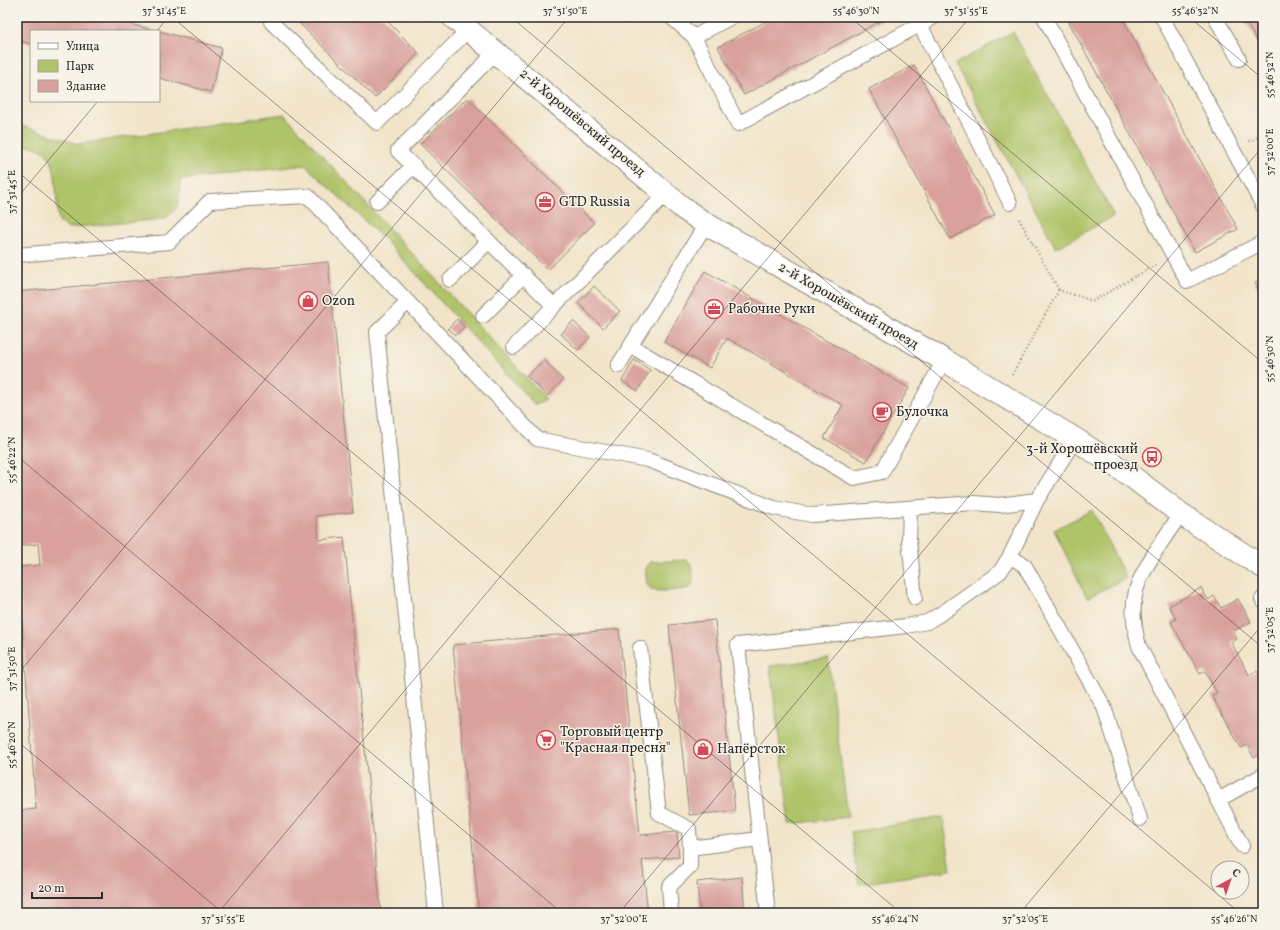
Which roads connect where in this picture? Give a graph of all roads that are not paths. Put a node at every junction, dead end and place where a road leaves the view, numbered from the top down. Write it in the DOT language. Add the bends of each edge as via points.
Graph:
graph roads {
  1 [pos="671,17"];
  2 [pos="731,17"];
  3 [pos="934,17"];
  4 [pos="1044,17"];
  5 [pos="1162,17"];
  6 [pos="1215,17"];
  7 [pos="918,21"];
  8 [pos="271,22"];
  9 [pos="461,23"];
  10 [pos="694,37"];
  11 [pos="496,52"];
  12 [pos="1239,59"];
  13 [pos="414,165"];
  14 [pos="666,194"];
  15 [pos="377,202"];
  16 [pos="1010,203"];
  17 [pos="1263,206"];
  18 [pos="706,224"];
  19 [pos="489,241"];
  20 [pos="1263,242"];
  21 [pos="17,255"];
  22 [pos="524,275"];
  23 [pos="450,280"];
  24 [pos="408,302"];
  25 [pos="554,306"];
  26 [pos="483,316"];
  27 [pos="631,346"];
  28 [pos="514,347"];
  29 [pos="944,360"];
  30 [pos="618,366"];
  31 [pos="1075,439"];
  32 [pos="1037,500"];
  33 [pos="910,509"];
  34 [pos="1181,514"];
  35 [pos="1010,556"];
  36 [pos="1263,567"];
  37 [pos="915,598"];
  38 [pos="640,648"];
  39 [pos="1263,775"];
  40 [pos="1218,800"];
  41 [pos="1140,819"];
  42 [pos="759,839"];
  43 [pos="1242,846"];
  44 [pos="690,848"];
  45 [pos="436,913"];
  46 [pos="671,913"];
  47 [pos="768,913"];
  1 -- 10 [label="lane"];
  2 -- 10 [label="lane"];
  3 -- 7 [label="lane"];
  4 -- 20 [label="lane" via="1188,281"];
  5 -- 17 [label="lane"];
  6 -- 12 [label="lane"];
  7 -- 10 [label="lane" via="738,124"];
  7 -- 16 [label="lane"];
  8 -- 9 [label="lane" via="377,123"];
  9 -- 11 [label="street, 2-й Хорошёвский проезд"];
  11 -- 13 [label="lane" via="398,151"];
  11 -- 14 [label="street, 2-й Хорошёвский проезд"];
  13 -- 15 [label="lane"];
  13 -- 19 [label="lane"];
  14 -- 18 [label="street, 2-й Хорошёвский проезд"];
  14 -- 25 [label="lane"];
  18 -- 27 [label="lane"];
  18 -- 29 [label="street, 2-й Хорошёвский проезд"];
  19 -- 22 [label="lane"];
  19 -- 23 [label="lane"];
  21 -- 24 [label="lane" via="169,242 210,201 308,196"];
  22 -- 25 [label="lane"];
  22 -- 26 [label="lane"];
  24 -- 33 [label="lane" via="537,439 648,460 774,508 812,515"];
  24 -- 45 [label="lane" via="377,332"];
  25 -- 28 [label="lane"];
  27 -- 29 [label="lane" via="854,478 882,472"];
  27 -- 30 [label="lane"];
  29 -- 31 [label="street, 2-й Хорошёвский проезд"];
  31 -- 32 [label="lane"];
  31 -- 34 [label="street, 2-й Хорошёвский проезд" via="1131,476"];
  32 -- 33 [label="lane" via="999,505 974,503"];
  32 -- 35 [label="lane"];
  33 -- 37 [label="lane" via="909,540"];
  34 -- 36 [label="street, 2-й Хорошёвский проезд"];
  34 -- 40 [label="lane" via="1143,573 1136,590 1134,627 1139,646"];
  35 -- 41 [label="lane" via="1025,566 1104,707"];
  35 -- 42 [label="lane" via="1000,572 927,622 738,645"];
  38 -- 44 [label="lane" via="659,813 689,829"];
  39 -- 40 [label="lane"];
  40 -- 43 [label="lane"];
  42 -- 44 [label="lane"];
  42 -- 47 [label="lane"];
  44 -- 46 [label="lane" via="690,866 669,887"];
}
